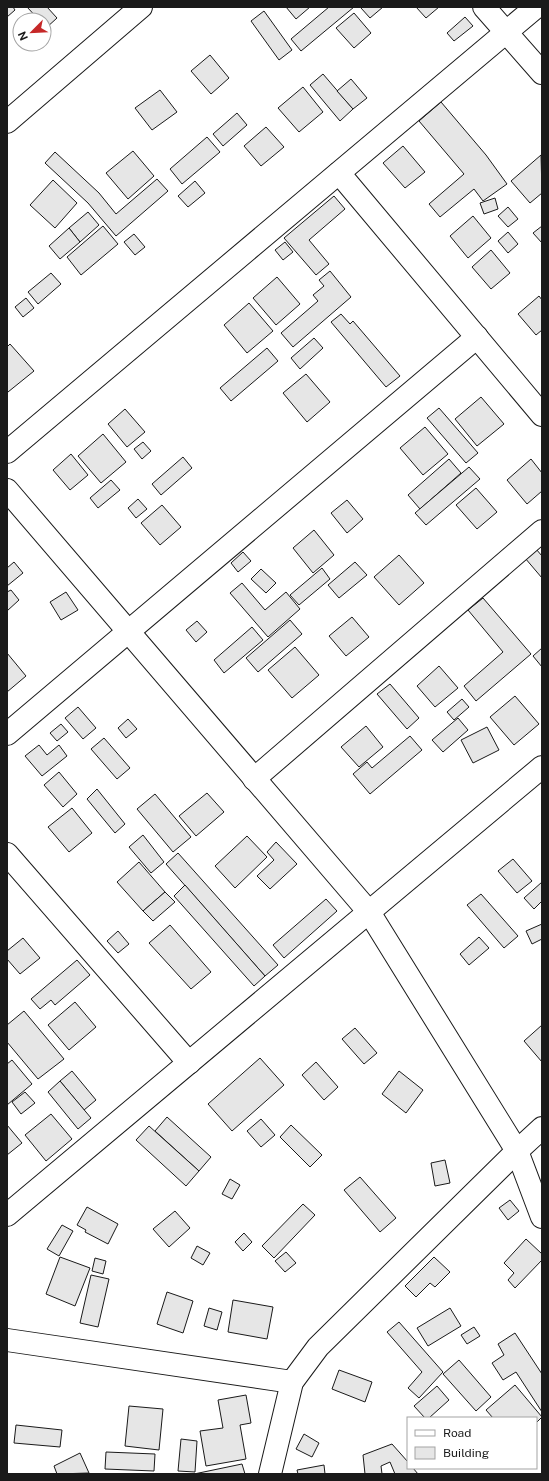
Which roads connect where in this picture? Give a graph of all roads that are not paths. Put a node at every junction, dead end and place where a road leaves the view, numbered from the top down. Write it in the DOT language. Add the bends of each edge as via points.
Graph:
graph roads {
  1 [pos="141,7"];
  2 [pos="484,7"];
  3 [pos="536,7"];
  4 [pos="507,32"];
  5 [pos="542,73"];
  6 [pos="7,122"];
  7 [pos="339,173"];
  8 [pos="477,337"];
  9 [pos="542,415"];
  10 [pos="7,452"];
  11 [pos="7,490"];
  12 [pos="542,531"];
  13 [pos="128,632"];
  14 [pos="7,734"];
  15 [pos="542,767"];
  16 [pos="254,779"];
  17 [pos="7,854"];
  18 [pos="369,912"];
  19 [pos="189,1063"];
  20 [pos="542,1128"];
  21 [pos="517,1151"];
  22 [pos="8,1211"];
  23 [pos="542,1217"];
  24 [pos="7,1340"];
  25 [pos="292,1382"];
  26 [pos="270,1474"];
  1 -- 6 [label="street"];
  2 -- 4 [label="street"];
  3 -- 4 [label="street"];
  4 -- 5 [label="street"];
  4 -- 7 [label="street"];
  7 -- 8 [label="street"];
  7 -- 10 [label="street"];
  8 -- 9 [label="street"];
  8 -- 13 [label="street"];
  11 -- 13 [label="street"];
  12 -- 16 [label="street"];
  13 -- 14 [label="street"];
  13 -- 16 [label="street"];
  15 -- 18 [label="street"];
  16 -- 18 [label="street"];
  17 -- 19 [label="street"];
  18 -- 19 [label="street"];
  18 -- 21 [label="street"];
  19 -- 22 [label="street"];
  20 -- 21 [label="street"];
  21 -- 23 [label="street"];
  21 -- 25 [label="street" via="318,1347"];
  24 -- 25 [label="street"];
  25 -- 26 [label="street"];
}
